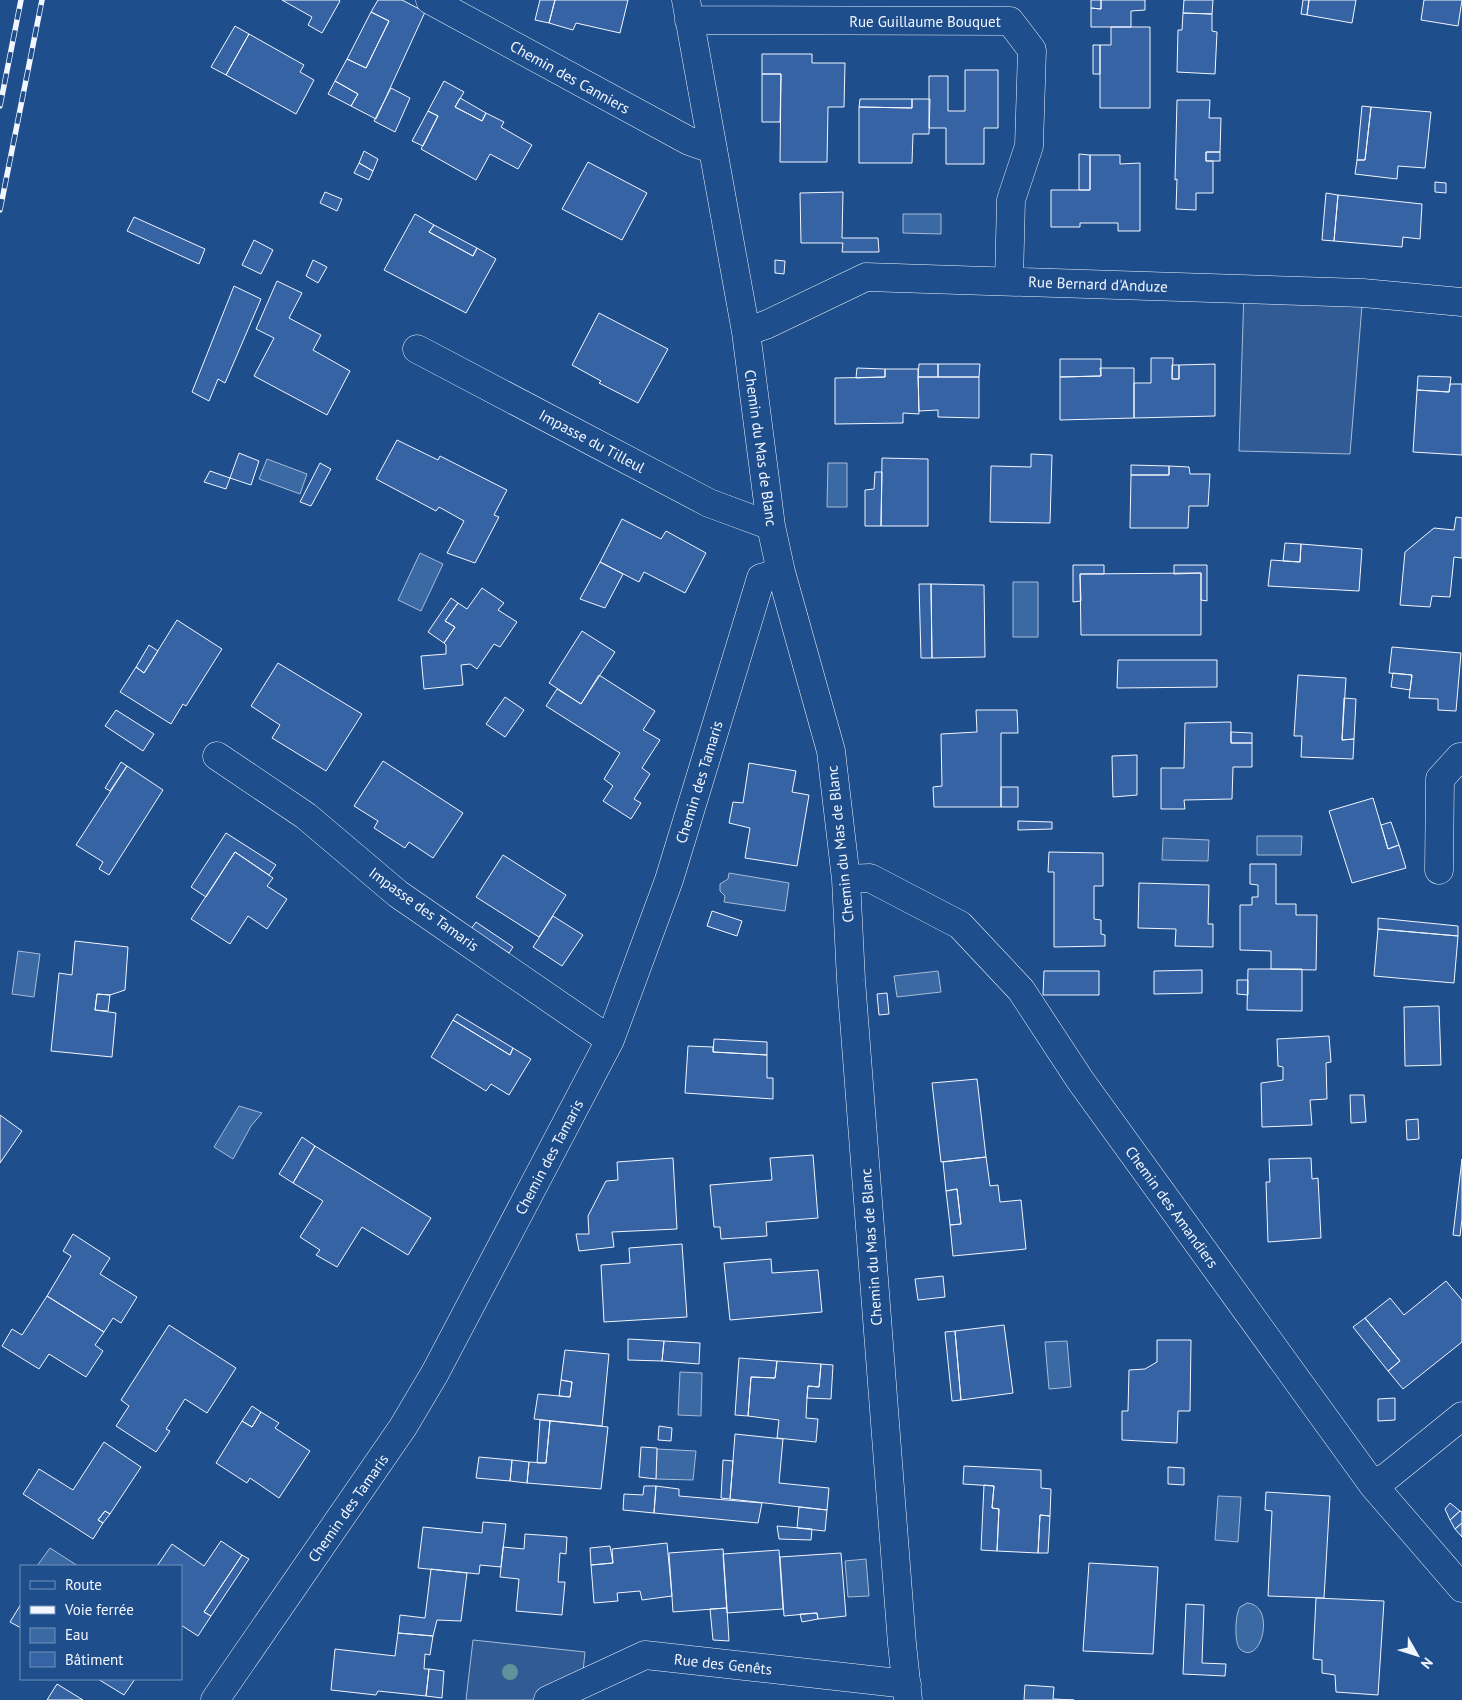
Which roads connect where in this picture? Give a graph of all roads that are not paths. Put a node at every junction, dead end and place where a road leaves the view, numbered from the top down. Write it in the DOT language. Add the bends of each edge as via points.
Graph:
graph roads {
  1 [pos="430,0"];
  2 [pos="688,10"];
  3 [pos="712,149"];
  4 [pos="1009,281"];
  5 [pos="1462,302"];
  6 [pos="746,332"];
  7 [pos="417,349"];
  8 [pos="771,526"];
  9 [pos="781,572"];
  10 [pos="217,756"];
  11 [pos="1462,757"];
  12 [pos="1439,870"];
  13 [pos="846,879"];
  14 [pos="610,1040"];
  15 [pos="1462,1416"];
  16 [pos="1373,1486"];
  17 [pos="1462,1588"];
  18 [pos="907,1692"];
  19 [pos="220,1698"];
  20 [pos="548,1700"];
  1 -- 3 [label="street, Chemin des Canniers" via="689,141"];
  2 -- 3 [label="street, Chemin du Mas de Blanc"];
  2 -- 4 [label="street, Rue Guillaume Bouquet" via="1010,21 1032,50 1029,146 1011,200"];
  3 -- 6 [label="street, Chemin du Mas de Blanc"];
  4 -- 5 [label="street, Rue Bernard d'Anduze" via="1363,293"];
  4 -- 6 [label="street, Rue Bernard d'Anduze" via="866,277"];
  6 -- 8 [label="street, Chemin du Mas de Blanc"];
  7 -- 8 [label="street, Impasse du Tilleul" via="709,503"];
  8 -- 9 [label="street, Chemin du Mas de Blanc"];
  9 -- 13 [label="street, Chemin du Mas de Blanc" via="831,751"];
  9 -- 14 [label="street, Chemin des Tamaris" via="761,578 669,880"];
  10 -- 14 [label="street, Impasse des Tamaris" via="306,816 398,894"];
  11 -- 12 [label="street" via="1440,779"];
  13 -- 16 [label="street, Chemin des Amandiers" via="870,878 960,925 1021,990 1080,1080"];
  13 -- 18 [label="street, Chemin du Mas de Blanc" via="851,980"];
  14 -- 19 [label="street, Chemin des Tamaris" via="408,1420"];
  15 -- 16 [label="street"];
  16 -- 17 [label="street, Chemin des Amandiers"];
  18 -- 20 [label="street, Rue des Genêts" via="645,1656"];
}
